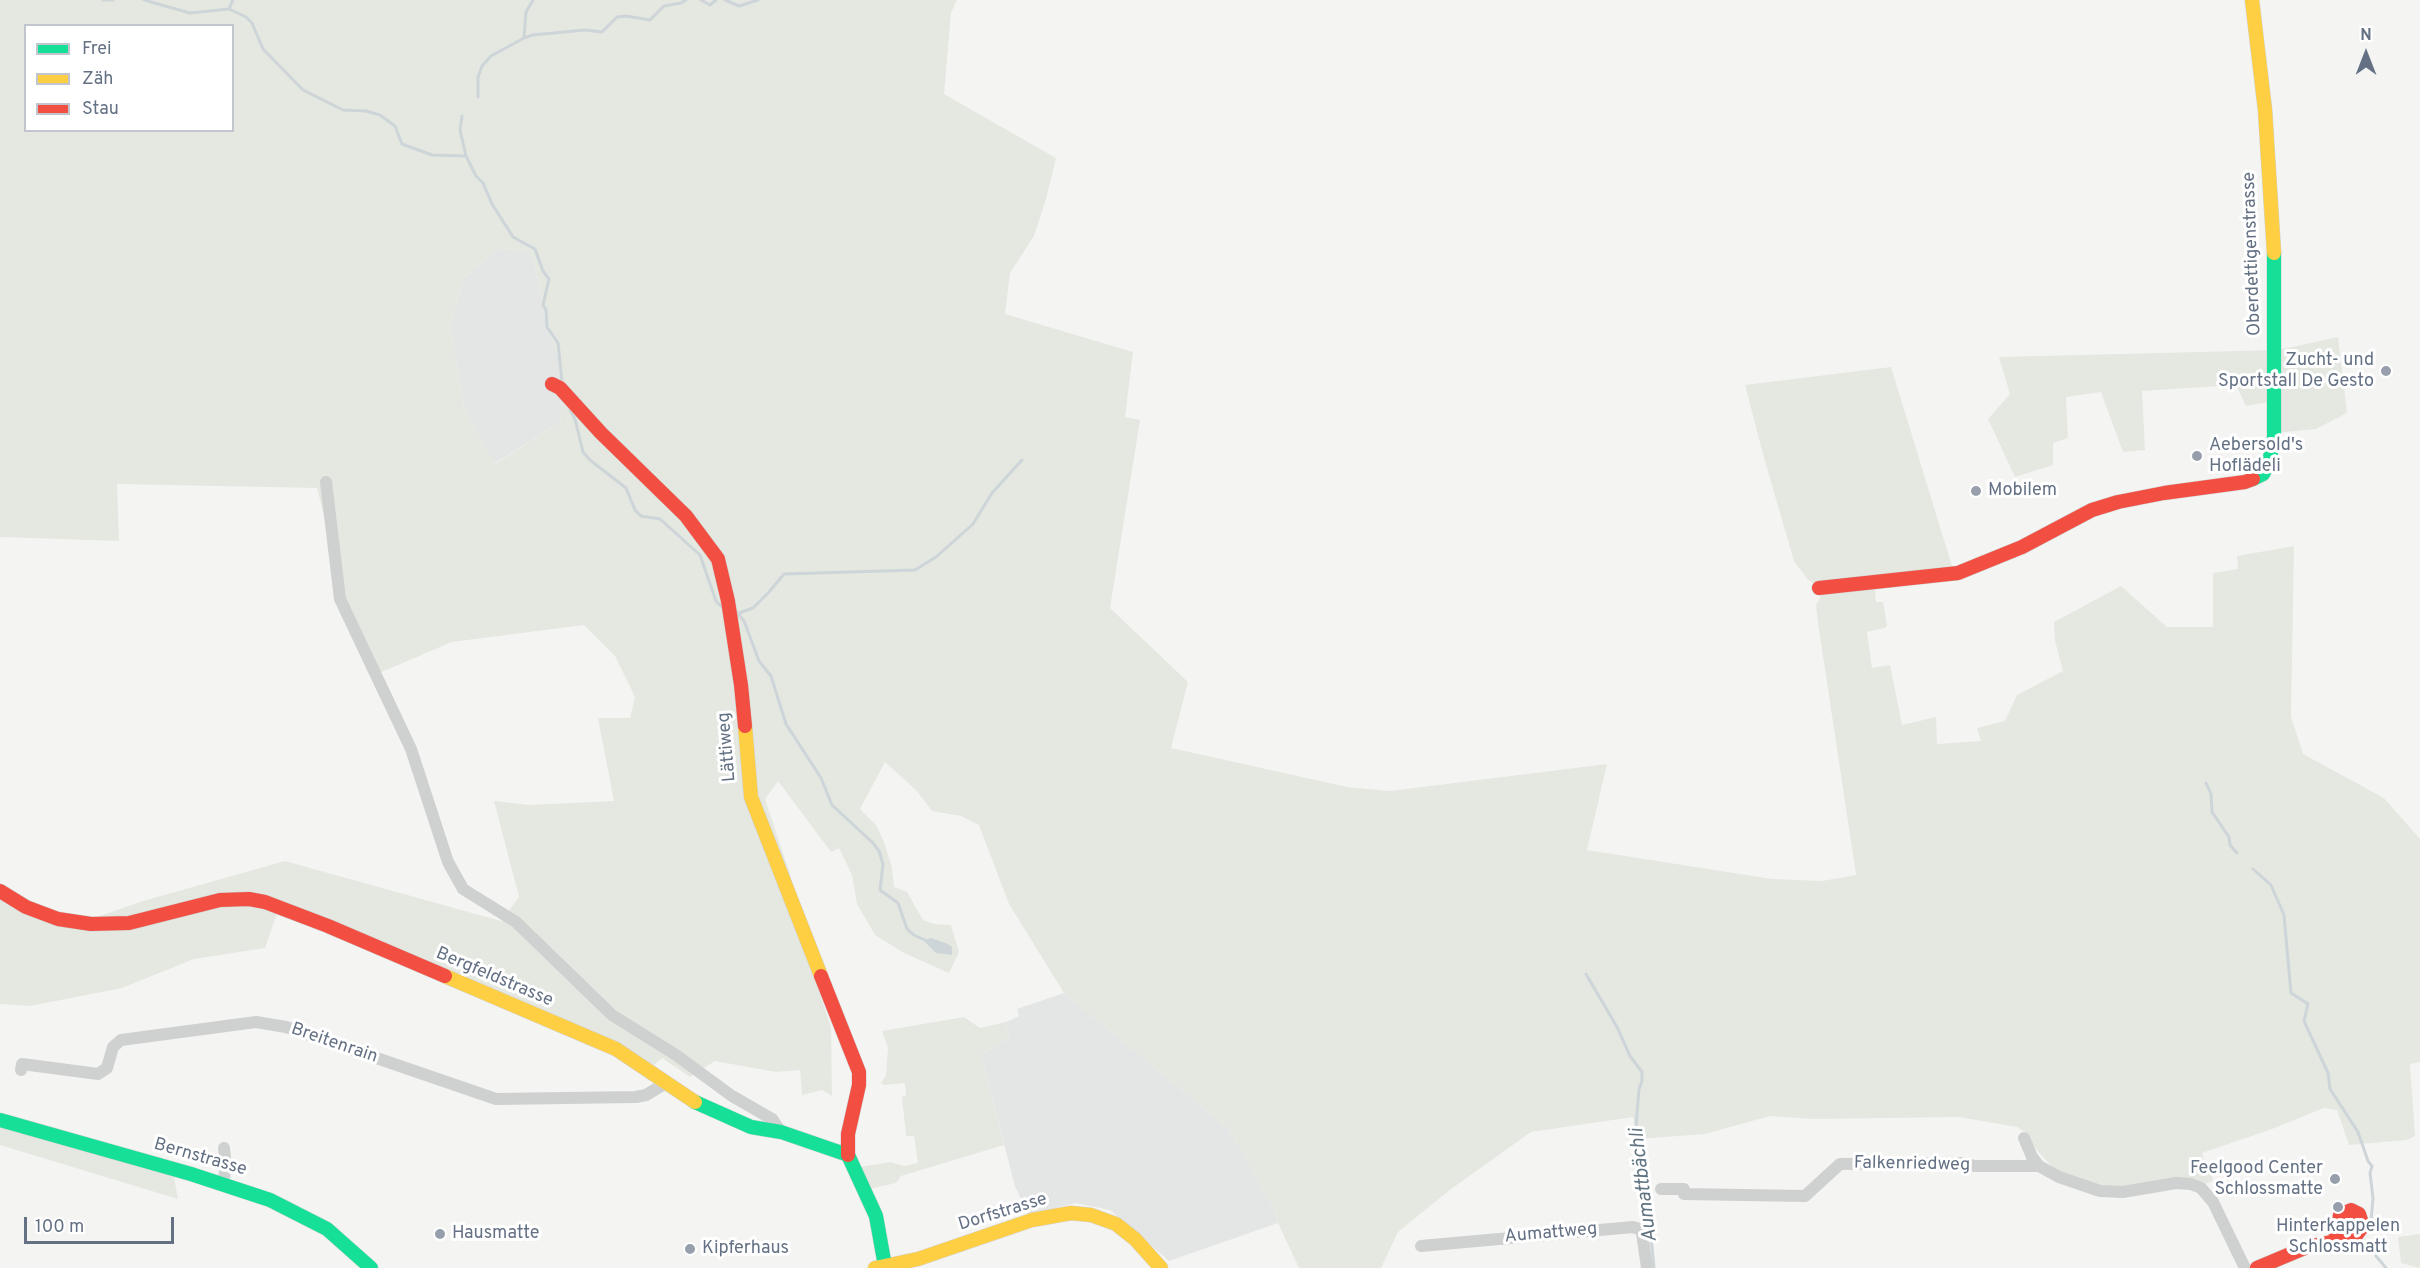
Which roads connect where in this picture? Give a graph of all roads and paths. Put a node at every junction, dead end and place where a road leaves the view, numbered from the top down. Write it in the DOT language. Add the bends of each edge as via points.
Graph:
graph roads {
  1 [pos="2252,0"];
  2 [pos="552,384"];
  3 [pos="326,482"];
  4 [pos="1819,588"];
  5 [pos="0,891"];
  6 [pos="21,1071"];
  7 [pos="666,1083"];
  8 [pos="0,1120"];
  9 [pos="781,1132"];
  10 [pos="2024,1138"];
  11 [pos="224,1148"];
  12 [pos="848,1155"];
  13 [pos="2039,1166"];
  14 [pos="223,1183"];
  15 [pos="1660,1189"];
  16 [pos="2335,1240"];
  17 [pos="1421,1246"];
  18 [pos="879,1267"];
  19 [pos="371,1268"];
  20 [pos="1161,1268"];
  21 [pos="1647,1268"];
  22 [pos="2245,1268"];
  23 [pos="2257,1268"];
  1 -- 4 [label="street, Oberdettigenstrasse" via="2265,110 2274,261 2274,438 2263,474 2245,482 2152,495 2092,510 2022,547 1958,573"];
  2 -- 12 [label="street, Lättiweg" via="699,531 718,559 741,686 751,797 859,1072"];
  3 -- 9 [label="street" via="340,599 411,749 448,862 463,889 516,922 612,1016 772,1119"];
  5 -- 7 [label="street, Bergfeldstrasse" via="26,907 58,919 91,924 129,923 220,900 265,902 606,1045"];
  6 -- 7 [label="street, Breitenrain" via="22,1064 98,1074 107,1068 111,1050 121,1040 256,1022 286,1027 496,1099 636,1097"];
  7 -- 9 [label="street, Bergfeldstrasse" via="729,1118"];
  8 -- 14 [label="street, Bernstrasse"];
  9 -- 12 [label="street, Bergfeldstrasse"];
  10 -- 13 [label="street"];
  11 -- 14 [label="street"];
  12 -- 18 [label="street" via="876,1216 880,1231"];
  13 -- 15 [label="street, Falkenriedweg" via="1840,1164 1805,1196 1684,1194 1684,1189"];
  13 -- 22 [label="street, Falkenriedweg" via="2059,1177 2106,1192 2176,1183 2201,1188 2213,1202"];
  14 -- 19 [label="street, Bernstrasse" via="314,1221"];
  16 -- 23 [label="street" via="2298,1250"];
  17 -- 21 [label="street, Aumattweg" via="1633,1227 1642,1233"];
  18 -- 20 [label="street, Dorfstrasse" via="1032,1220 1071,1213 1116,1224"];
}
